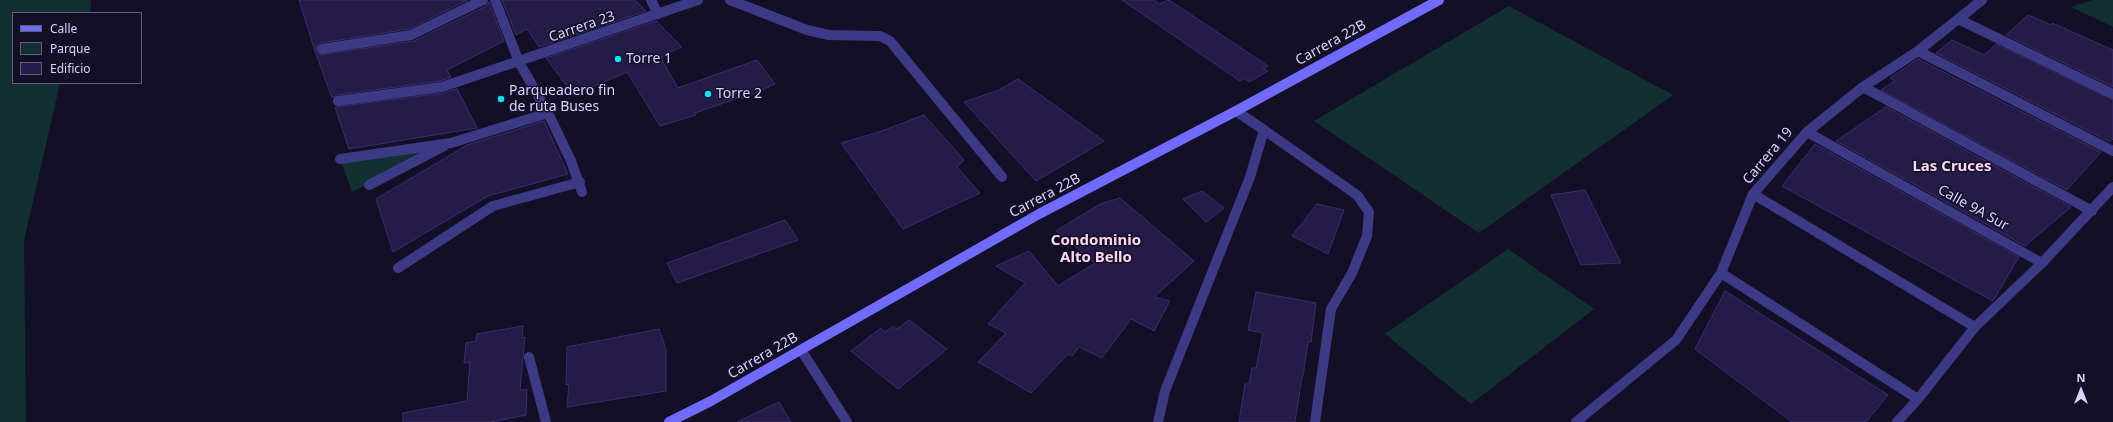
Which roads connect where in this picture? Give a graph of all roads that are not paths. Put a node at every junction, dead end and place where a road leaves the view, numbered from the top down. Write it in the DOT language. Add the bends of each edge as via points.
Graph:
graph roads {
  1 [pos="483,0"];
  2 [pos="495,0"];
  3 [pos="651,0"];
  4 [pos="698,0"];
  5 [pos="730,0"];
  6 [pos="1439,0"];
  7 [pos="1982,0"];
  8 [pos="658,14"];
  9 [pos="1958,19"];
  10 [pos="322,49"];
  11 [pos="1918,51"];
  12 [pos="519,62"];
  13 [pos="1863,87"];
  14 [pos="2113,94"];
  15 [pos="338,101"];
  16 [pos="1236,111"];
  17 [pos="548,113"];
  18 [pos="1264,130"];
  19 [pos="1806,132"];
  20 [pos="451,143"];
  21 [pos="2113,151"];
  22 [pos="340,159"];
  23 [pos="1002,177"];
  24 [pos="369,185"];
  25 [pos="2113,187"];
  26 [pos="1753,194"];
  27 [pos="2092,211"];
  28 [pos="2042,263"];
  29 [pos="398,268"];
  30 [pos="1721,274"];
  31 [pos="1975,327"];
  32 [pos="801,350"];
  33 [pos="529,357"];
  34 [pos="1918,399"];
  35 [pos="546,422"];
  36 [pos="669,422"];
  37 [pos="847,422"];
  38 [pos="1158,422"];
  39 [pos="1315,422"];
  40 [pos="1576,422"];
  41 [pos="1897,422"];
  1 -- 10 [label="street" via="411,35"];
  2 -- 12 [label="street"];
  3 -- 8 [label="street"];
  4 -- 8 [label="street, Carrera 23"];
  5 -- 23 [label="street" via="807,30 829,35 880,36 890,41"];
  6 -- 16 [label="street, Carrera 22B"];
  7 -- 9 [label="street, Carrera 19"];
  8 -- 12 [label="street, Carrera 23"];
  9 -- 11 [label="street, Carrera 19"];
  9 -- 14 [label="street"];
  11 -- 13 [label="street, Carrera 19"];
  11 -- 21 [label="street"];
  12 -- 15 [label="street, Carrera 23" via="442,87"];
  12 -- 17 [label="street"];
  13 -- 19 [label="street, Carrera 19"];
  13 -- 27 [label="street"];
  16 -- 18 [label="street"];
  16 -- 32 [label="street, Carrera 22B" via="1039,214"];
  17 -- 20 [label="street"];
  17 -- 29 [label="street" via="581,187 492,206"];
  18 -- 38 [label="street" via="1250,177 1165,391"];
  18 -- 39 [label="street" via="1357,195 1369,212 1367,236 1352,273 1331,309"];
  19 -- 26 [label="street, Carrera 19"];
  19 -- 28 [label="street, Calle 9A Sur"];
  20 -- 22 [label="street"];
  20 -- 24 [label="street"];
  25 -- 27 [label="street"];
  26 -- 30 [label="street, Carrera 19"];
  26 -- 31 [label="street"];
  27 -- 28 [label="street"];
  28 -- 31 [label="street"];
  30 -- 34 [label="street"];
  30 -- 40 [label="street, Carrera 19" via="1676,340"];
  31 -- 34 [label="street"];
  32 -- 36 [label="street, Carrera 22B"];
  32 -- 37 [label="street"];
  33 -- 35 [label="street"];
  34 -- 41 [label="street"];
}
